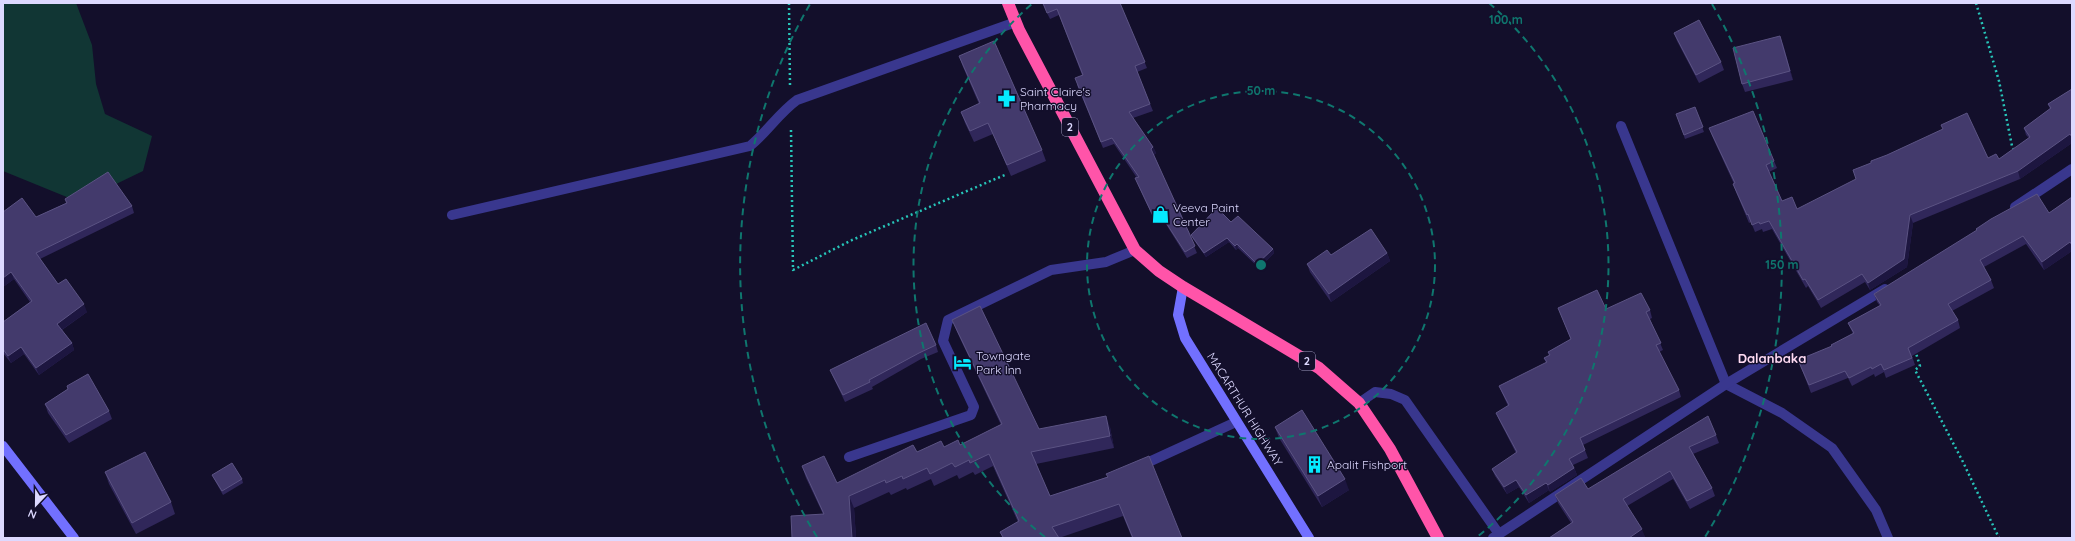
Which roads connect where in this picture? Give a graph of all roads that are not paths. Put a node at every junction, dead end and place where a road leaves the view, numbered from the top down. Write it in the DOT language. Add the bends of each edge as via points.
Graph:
graph roads {
  1 [pos="1008,3"];
  2 [pos="1016,22"];
  3 [pos="1621,126"];
  4 [pos="2072,170"];
  5 [pos="2008,211"];
  6 [pos="452,215"];
  7 [pos="1135,250"];
  8 [pos="1896,282"];
  9 [pos="1182,287"];
  10 [pos="1726,384"];
  11 [pos="1359,403"];
  12 [pos="1236,422"];
  13 [pos="3,446"];
  14 [pos="849,457"];
  15 [pos="1130,470"];
  16 [pos="1496,536"];
  17 [pos="74,538"];
  18 [pos="1309,538"];
  19 [pos="1438,538"];
  20 [pos="1888,538"];
  1 -- 2 [label="highway, 2"];
  2 -- 6 [label="street" via="797,100 783,110 750,146"];
  2 -- 7 [label="highway, 2"];
  3 -- 10 [label="street"];
  4 -- 5 [label="street"];
  7 -- 9 [label="highway, 2"];
  7 -- 14 [label="street" via="1106,262 1051,270 948,320 943,341 974,407 974,412 971,416"];
  8 -- 10 [label="street"];
  9 -- 11 [label="highway, 2" via="1319,368"];
  9 -- 12 [label="main road, MACARTHUR HIGHWAY" via="1178,315 1185,338"];
  10 -- 16 [label="street"];
  10 -- 20 [label="street" via="1782,413 1832,448 1876,510"];
  11 -- 16 [label="street" via="1375,392 1391,394 1405,400"];
  11 -- 19 [label="highway, 2" via="1390,449"];
  12 -- 15 [label="street"];
  12 -- 18 [label="main road, MACARTHUR HIGHWAY"];
  13 -- 17 [label="main road"];
}
